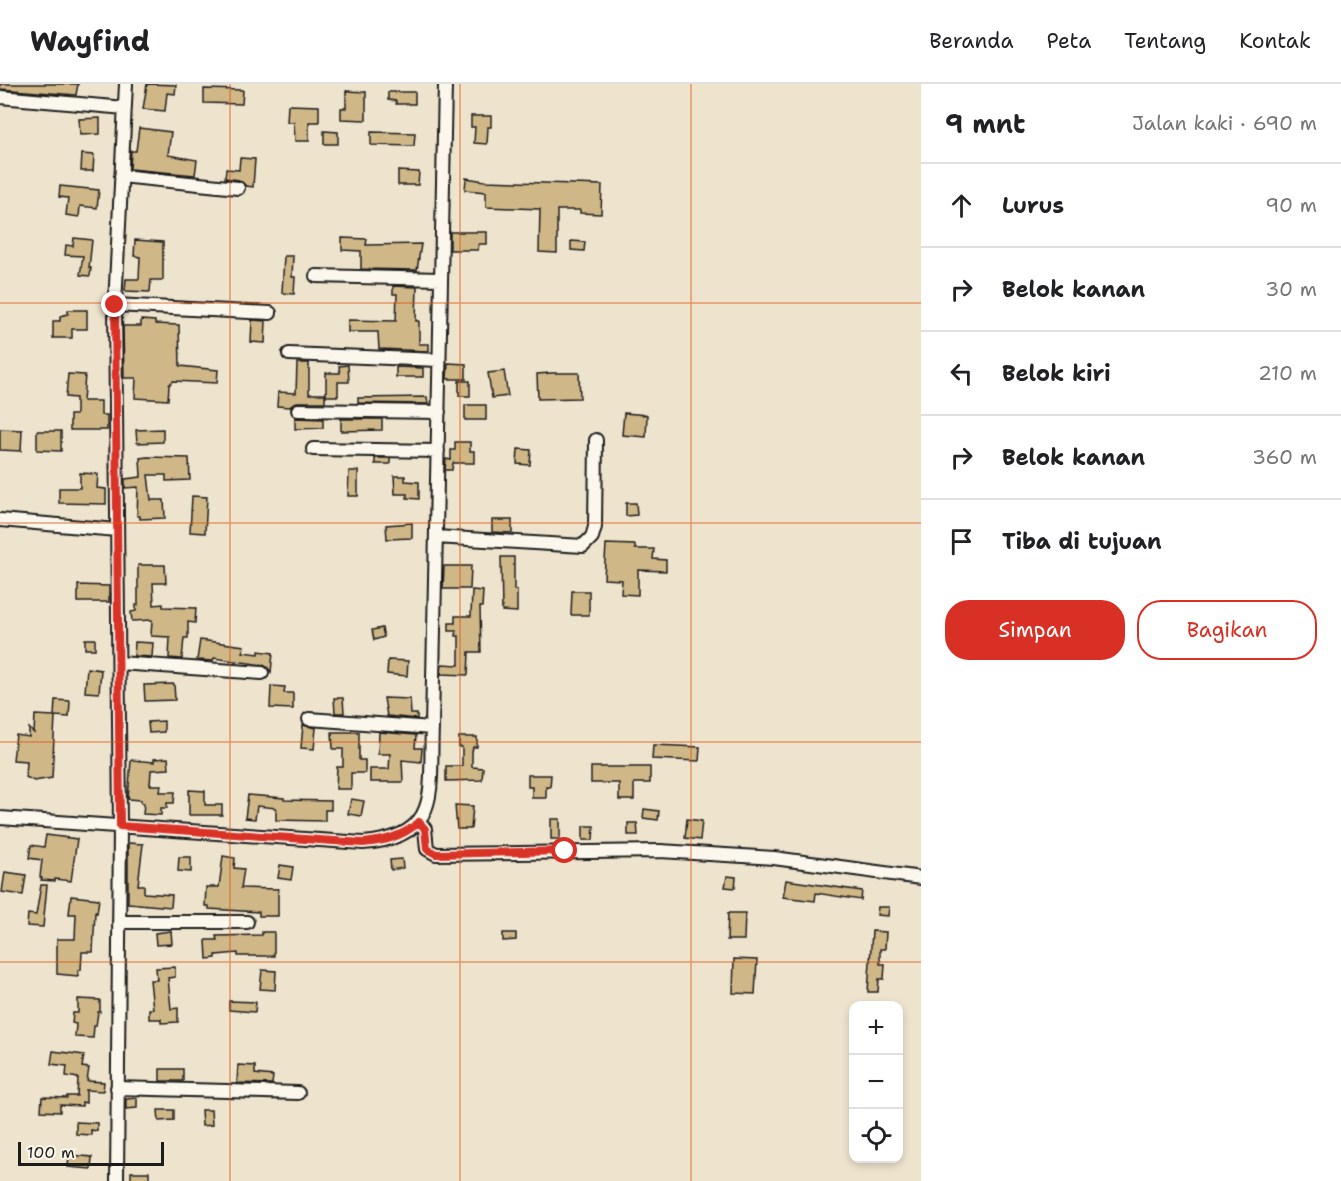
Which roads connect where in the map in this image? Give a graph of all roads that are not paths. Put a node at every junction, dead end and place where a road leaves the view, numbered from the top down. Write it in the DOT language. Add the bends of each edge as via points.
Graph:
graph roads {
  1 [pos="126,84"];
  2 [pos="445,84"];
  3 [pos="0,97"];
  4 [pos="125,108"];
  5 [pos="121,176"];
  6 [pos="238,188"];
  7 [pos="316,276"];
  8 [pos="441,279"];
  9 [pos="115,305"];
  10 [pos="270,313"];
  11 [pos="289,354"];
  12 [pos="439,360"];
  13 [pos="298,411"];
  14 [pos="439,412"];
  15 [pos="596,440"];
  16 [pos="313,449"];
  17 [pos="438,451"];
  18 [pos="0,520"];
  19 [pos="117,530"];
  20 [pos="436,537"];
  21 [pos="119,663"];
  22 [pos="262,673"];
  23 [pos="309,719"];
  24 [pos="432,728"];
  25 [pos="0,818"];
  26 [pos="120,826"];
  27 [pos="424,833"];
  28 [pos="921,878"];
  29 [pos="119,922"];
  30 [pos="247,922"];
  31 [pos="117,1088"];
  32 [pos="298,1093"];
  33 [pos="117,1181"];
  1 -- 4 [label="street"];
  2 -- 8 [label="street"];
  3 -- 4 [label="street"];
  4 -- 5 [label="street"];
  5 -- 6 [label="street"];
  5 -- 9 [label="street"];
  7 -- 8 [label="street"];
  8 -- 12 [label="street"];
  9 -- 10 [label="street"];
  9 -- 19 [label="street"];
  11 -- 12 [label="street"];
  12 -- 14 [label="street"];
  13 -- 14 [label="street"];
  14 -- 17 [label="street"];
  15 -- 20 [label="street" via="595,526 592,537 583,546"];
  16 -- 17 [label="street"];
  17 -- 20 [label="street"];
  18 -- 19 [label="street"];
  19 -- 21 [label="street"];
  20 -- 24 [label="street"];
  21 -- 22 [label="street"];
  21 -- 26 [label="street"];
  23 -- 24 [label="street"];
  24 -- 27 [label="street"];
  25 -- 26 [label="street"];
  26 -- 27 [label="street" via="363,843 395,838 411,830"];
  26 -- 29 [label="street"];
  27 -- 28 [label="street" via="427,849 436,854 660,851 774,858"];
  29 -- 30 [label="street"];
  29 -- 31 [label="street"];
  31 -- 32 [label="street"];
  31 -- 33 [label="street"];
}
